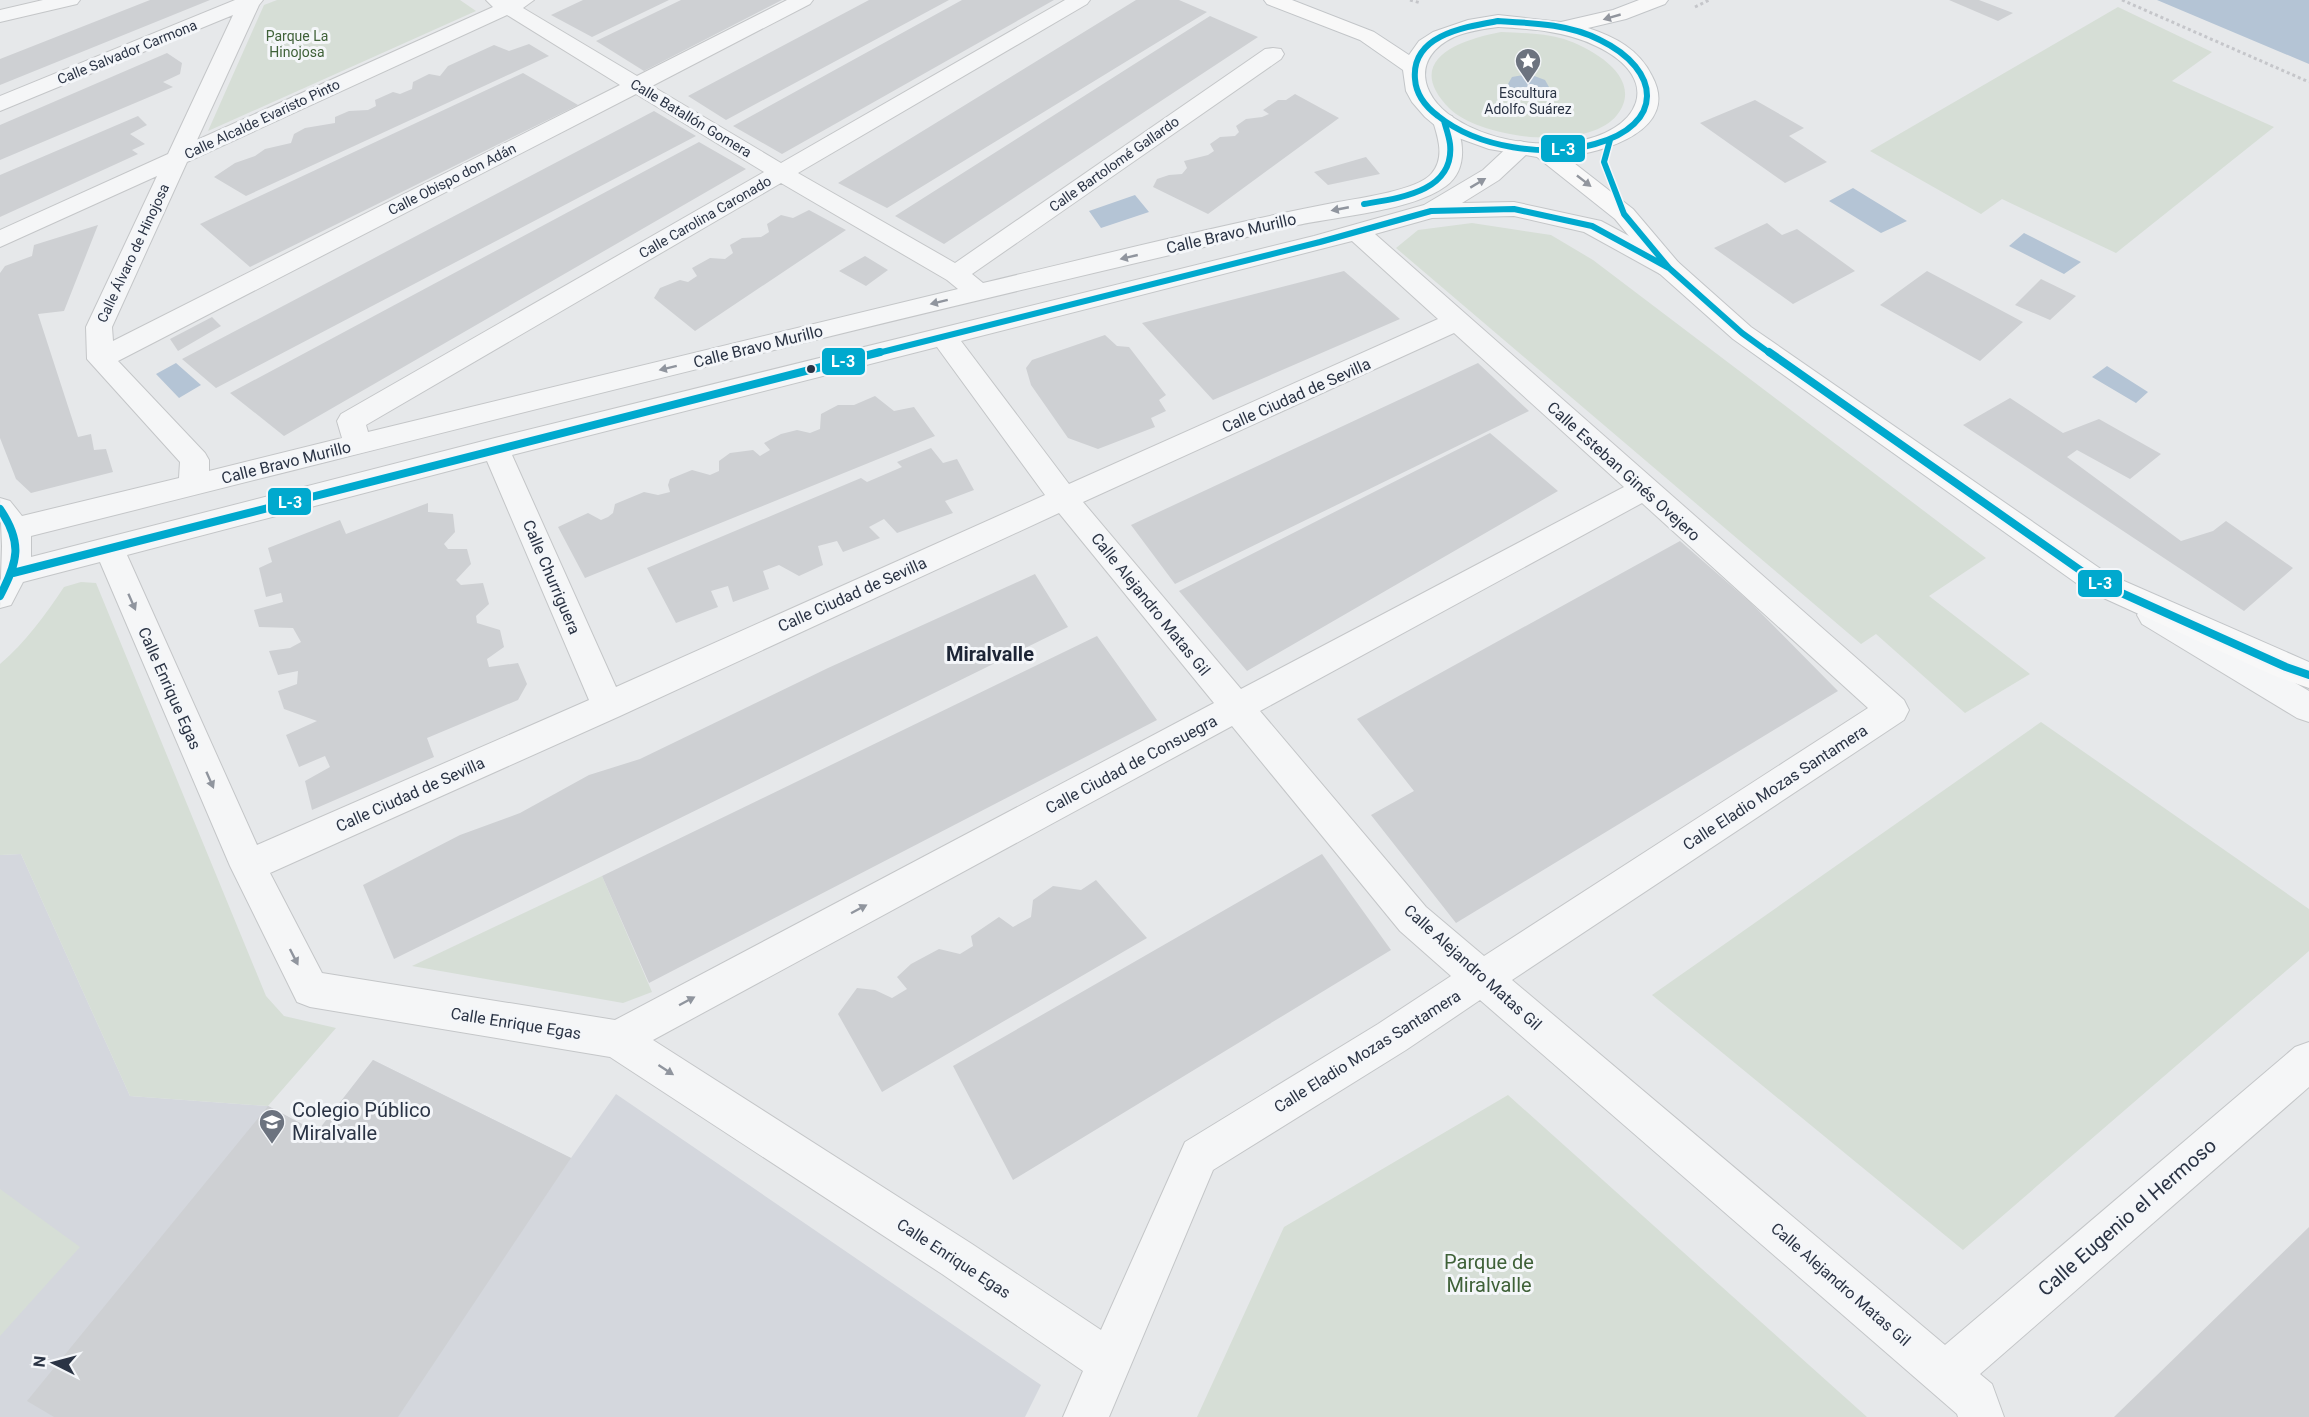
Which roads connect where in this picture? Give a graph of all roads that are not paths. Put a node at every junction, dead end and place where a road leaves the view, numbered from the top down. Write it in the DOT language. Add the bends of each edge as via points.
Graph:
graph roads {
  1 [pos="70,0"];
  2 [pos="803,0"];
  3 [pos="1080,0"];
  4 [pos="1274,0"];
  5 [pos="1659,0"];
  6 [pos="251,1"];
  7 [pos="509,2"];
  8 [pos="0,16"];
  9 [pos="1347,27"];
  10 [pos="1564,27"];
  11 [pos="1441,35"];
  12 [pos="1273,54"];
  13 [pos="1629,59"];
  14 [pos="1413,67"];
  15 [pos="636,85"];
  16 [pos="0,104"];
  17 [pos="1444,121"];
  18 [pos="1610,140"];
  19 [pos="1531,149"];
  20 [pos="177,158"];
  21 [pos="781,173"];
  22 [pos="1431,212"];
  23 [pos="1624,214"];
  24 [pos="1357,232"];
  25 [pos="0,239"];
  26 [pos="1669,268"];
  27 [pos="956,274"];
  28 [pos="978,292"];
  29 [pos="1457,321"];
  30 [pos="943,336"];
  31 [pos="100,358"];
  32 [pos="358,444"];
  33 [pos="495,448"];
  34 [pos="193,484"];
  35 [pos="1644,489"];
  36 [pos="1064,499"];
  37 [pos="7,519"];
  38 [pos="109,548"];
  39 [pos="2097,582"];
  40 [pos="6,584"];
  41 [pos="2309,675"];
  42 [pos="608,706"];
  43 [pos="1236,708"];
  44 [pos="2309,708"];
  45 [pos="1892,710"];
  46 [pos="248,866"];
  47 [pos="1482,977"];
  48 [pos="617,1039"];
  49 [pos="2309,1061"];
  50 [pos="1111,1363"];
  51 [pos="1946,1374"];
  52 [pos="1086,1417"];
  53 [pos="1981,1417"];
  1 -- 8 [label="street"];
  2 -- 15 [label="street, Calle Obispo don Adán"];
  3 -- 21 [label="street, Calle Carolina Caronado"];
  4 -- 9 [label="main road"];
  5 -- 10 [label="main road, one-way" via="1619,15"];
  5 -- 13 [label="main road" via="1634,32"];
  6 -- 16 [label="street, Calle Salvador Carmona"];
  6 -- 20 [label="street, Calle Álvaro de Hinojosa"];
  7 -- 15 [label="street, Calle Batallón Gomera"];
  7 -- 20 [label="street, Calle Alcalde Evaristo Pinto"];
  9 -- 11 [label="main road" via="1402,35"];
  9 -- 14 [label="main road"];
  10 -- 11 [label="main road" via="1497,21"];
  10 -- 13 [label="main road" via="1589,35"];
  11 -- 14 [label="main road" via="1422,49"];
  12 -- 27 [label="street, Calle Bartolomé Gallardo"];
  13 -- 18 [label="main road" via="1644,76 1649,94 1645,112 1632,127"];
  14 -- 17 [label="main road" via="1414,85 1424,104"];
  15 -- 21 [label="street, Calle Batallón Gomera"];
  15 -- 31 [label="street, Calle Obispo don Adán"];
  17 -- 19 [label="main road" via="1491,142"];
  17 -- 28 [label="street, Calle Bravo Murillo, one-way" via="1452,146 1449,164 1441,179 1425,188 1397,198"];
  18 -- 19 [label="main road" via="1579,148"];
  18 -- 23 [label="main road" via="1604,162"];
  22 -- 19 [label="street, Calle Bravo Murillo, one-way"];
  19 -- 23 [label="main road, one-way"];
  20 -- 25 [label="street, Calle Alcalde Evaristo Pinto"];
  20 -- 31 [label="street, Calle Álvaro de Hinojosa" via="99,327"];
  21 -- 27 [label="street, Calle Batallón Gomera"];
  21 -- 32 [label="street, Calle Carolina Caronado" via="351,421"];
  22 -- 24 [label="street, Calle Bravo Murillo"];
  22 -- 26 [label="street, Calle Bravo Murillo" via="1514,209 1592,226"];
  23 -- 26 [label="main road"];
  24 -- 29 [label="street, Calle Esteban Ginés Ovejero"];
  24 -- 30 [label="street, Calle Bravo Murillo"];
  26 -- 39 [label="main road" via="1742,333"];
  27 -- 28 [label="street, Calle Batallón Gomera"];
  28 -- 32 [label="street, Calle Bravo Murillo, one-way"];
  29 -- 35 [label="street, Calle Esteban Ginés Ovejero"];
  29 -- 36 [label="street, Calle Ciudad de Sevilla"];
  30 -- 33 [label="street, Calle Bravo Murillo"];
  30 -- 36 [label="street, Calle Alejandro Matas Gil"];
  31 -- 34 [label="street" via="195,460"];
  32 -- 34 [label="street, Calle Bravo Murillo"];
  33 -- 38 [label="street, Calle Bravo Murillo"];
  33 -- 42 [label="street, Calle Churriguera"];
  34 -- 37 [label="street, Calle Bravo Murillo"];
  35 -- 43 [label="street, Calle Ciudad de Consuegra"];
  35 -- 45 [label="street, Calle Esteban Ginés Ovejero"];
  36 -- 42 [label="street, Calle Ciudad de Sevilla"];
  36 -- 43 [label="street, Calle Alejandro Matas Gil"];
  37 -- 40 [label="street" via="17,549"];
  38 -- 40 [label="street, Calle Bravo Murillo"];
  38 -- 46 [label="street, Calle Enrique Egas, one-way"];
  39 -- 41 [label="main road"];
  39 -- 44 [label="street"];
  42 -- 46 [label="street, Calle Ciudad de Sevilla"];
  43 -- 47 [label="street, Calle Alejandro Matas Gil" via="1413,919"];
  48 -- 43 [label="street, Calle Ciudad de Consuegra, one-way"];
  45 -- 47 [label="street, Calle Eladio Mozas Santamera" via="1529,950"];
  46 -- 48 [label="street, Calle Enrique Egas, one-way" via="310,989"];
  47 -- 50 [label="street, Calle Eladio Mozas Santamera" via="1199,1156"];
  47 -- 51 [label="street, Calle Alejandro Matas Gil"];
  48 -- 50 [label="street, Calle Enrique Egas, one-way"];
  49 -- 51 [label="street, Calle Eugenio el Hermoso"];
  50 -- 52 [label="street, Calle Eladio Mozas Santamera"];
  51 -- 53 [label="street, Calle Alejandro Matas Gil" via="1976,1400"];
}
